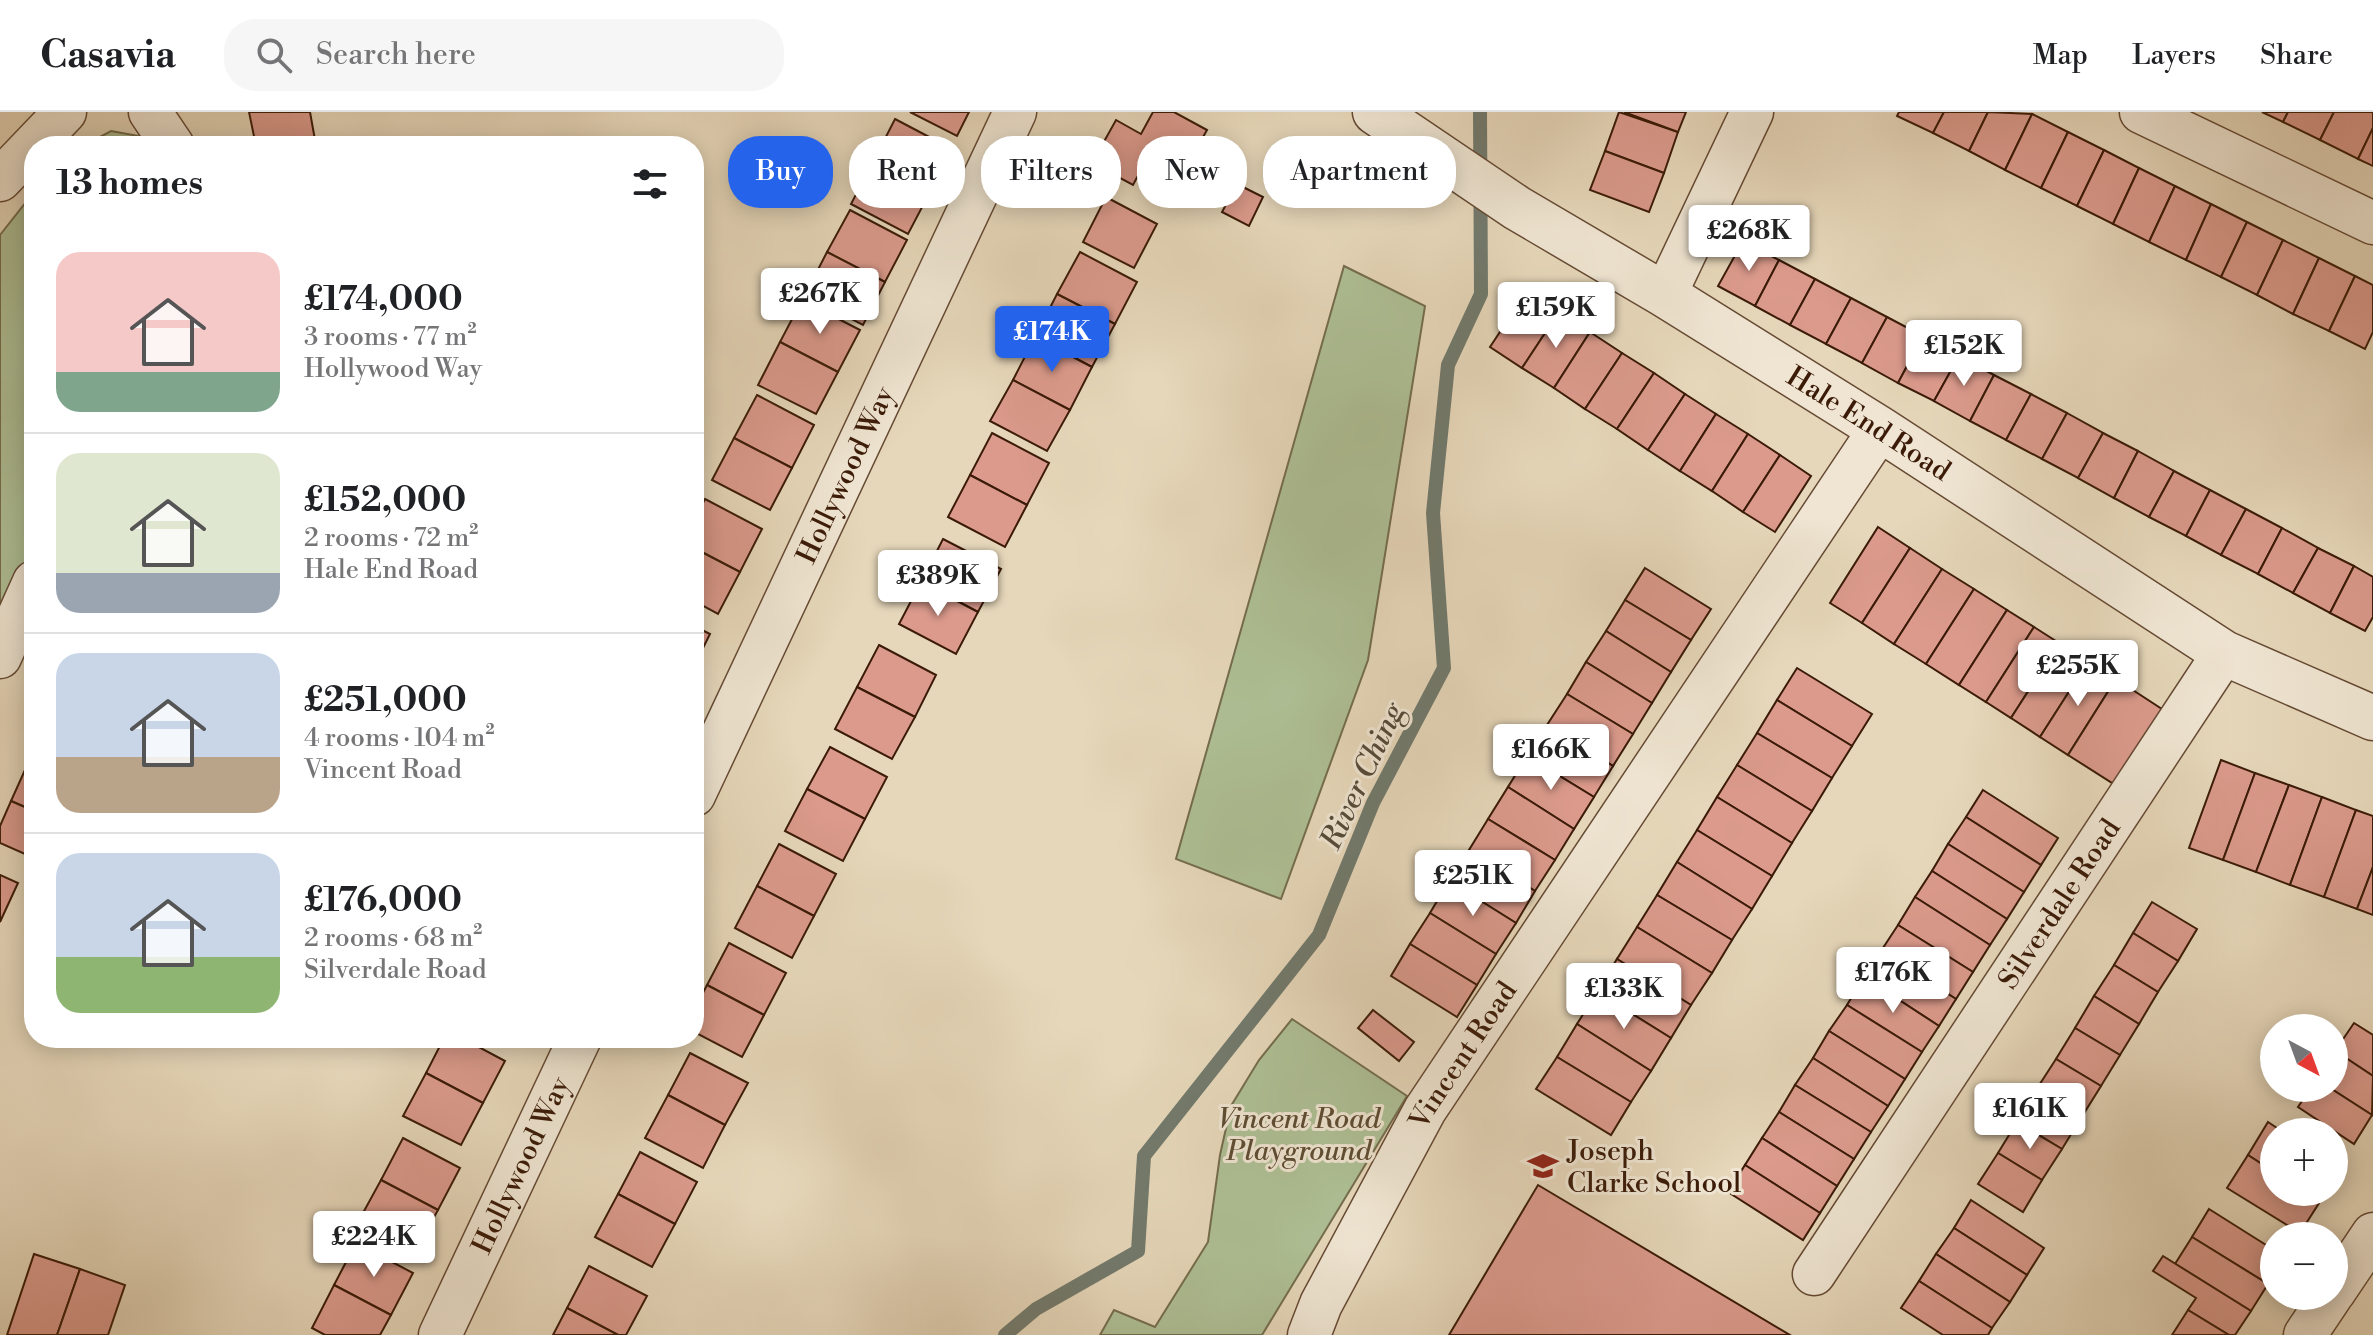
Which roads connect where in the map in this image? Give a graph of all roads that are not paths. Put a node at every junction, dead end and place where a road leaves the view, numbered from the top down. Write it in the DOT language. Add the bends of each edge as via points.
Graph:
graph roads {
  1 [pos="65,112"];
  2 [pos="150,112"];
  3 [pos="1015,112"];
  4 [pos="1752,112"];
  5 [pos="2141,112"];
  6 [pos="1392,124"];
  7 [pos="42,136"];
  8 [pos="166,136"];
  9 [pos="24,155"];
  10 [pos="0,180"];
  11 [pos="2373,223"];
  12 [pos="1665,295"];
  13 [pos="1880,429"];
  14 [pos="24,604"];
  15 [pos="2224,653"];
  16 [pos="0,657"];
  17 [pos="2373,718"];
  18 [pos="704,774"];
  19 [pos="575,1048"];
  20 [pos="2373,1234"];
  21 [pos="2348,1272"];
  22 [pos="1814,1274"];
  23 [pos="2322,1310"];
  24 [pos="440,1335"];
  25 [pos="1309,1335"];
  26 [pos="2305,1335"];
  1 -- 7 [label="street"];
  2 -- 8 [label="street"];
  3 -- 18 [label="street, Hollywood Way"];
  4 -- 12 [label="street"];
  5 -- 11 [label="street"];
  6 -- 12 [label="street, Hale End Road" via="1517,208"];
  9 -- 10 [label="street"];
  12 -- 13 [label="street, Hale End Road"];
  13 -- 15 [label="street, Hale End Road"];
  13 -- 25 [label="street, Vincent Road" via="1425,1110"];
  14 -- 16 [label="street"];
  15 -- 17 [label="street, Hale End Road"];
  15 -- 22 [label="street, Silverdale Road"];
  19 -- 24 [label="street, Hollywood Way"];
  20 -- 21 [label="street"];
  23 -- 26 [label="street"];
}
